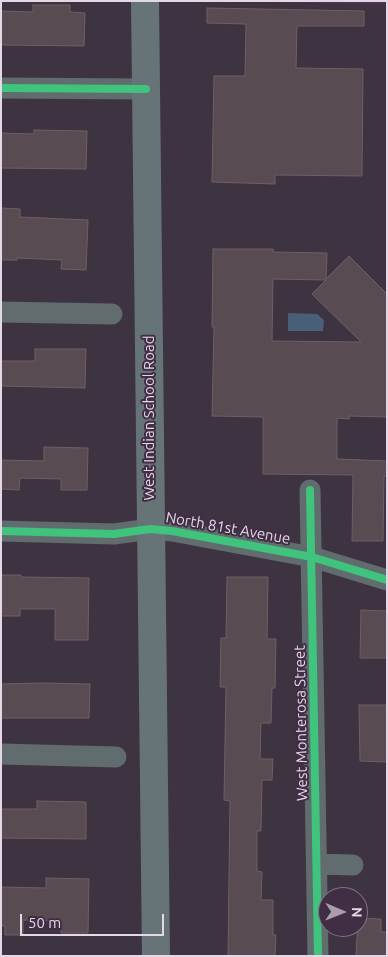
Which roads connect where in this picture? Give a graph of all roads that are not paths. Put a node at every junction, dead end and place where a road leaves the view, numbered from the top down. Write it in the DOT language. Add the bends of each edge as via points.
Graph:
graph roads {
  1 [pos="145,1"];
  2 [pos="1,88"];
  3 [pos="146,89"];
  4 [pos="1,312"];
  5 [pos="112,314"];
  6 [pos="310,490"];
  7 [pos="150,529"];
  8 [pos="1,532"];
  9 [pos="312,557"];
  10 [pos="387,580"];
  11 [pos="1,754"];
  12 [pos="116,757"];
  13 [pos="317,864"];
  14 [pos="353,865"];
  15 [pos="156,956"];
  16 [pos="318,956"];
  1 -- 3 [label="main road, West Indian School Road"];
  2 -- 3 [label="street"];
  3 -- 7 [label="main road, West Indian School Road"];
  4 -- 5 [label="street"];
  6 -- 9 [label="street, West Monterosa Street"];
  7 -- 8 [label="street, North 81st Avenue" via="114,534"];
  7 -- 9 [label="street, North 81st Avenue"];
  7 -- 15 [label="main road, West Indian School Road"];
  9 -- 10 [label="street, North 81st Avenue"];
  9 -- 13 [label="street, West Monterosa Street"];
  11 -- 12 [label="street"];
  13 -- 14 [label="street"];
  13 -- 16 [label="street, West Monterosa Street"];
}
